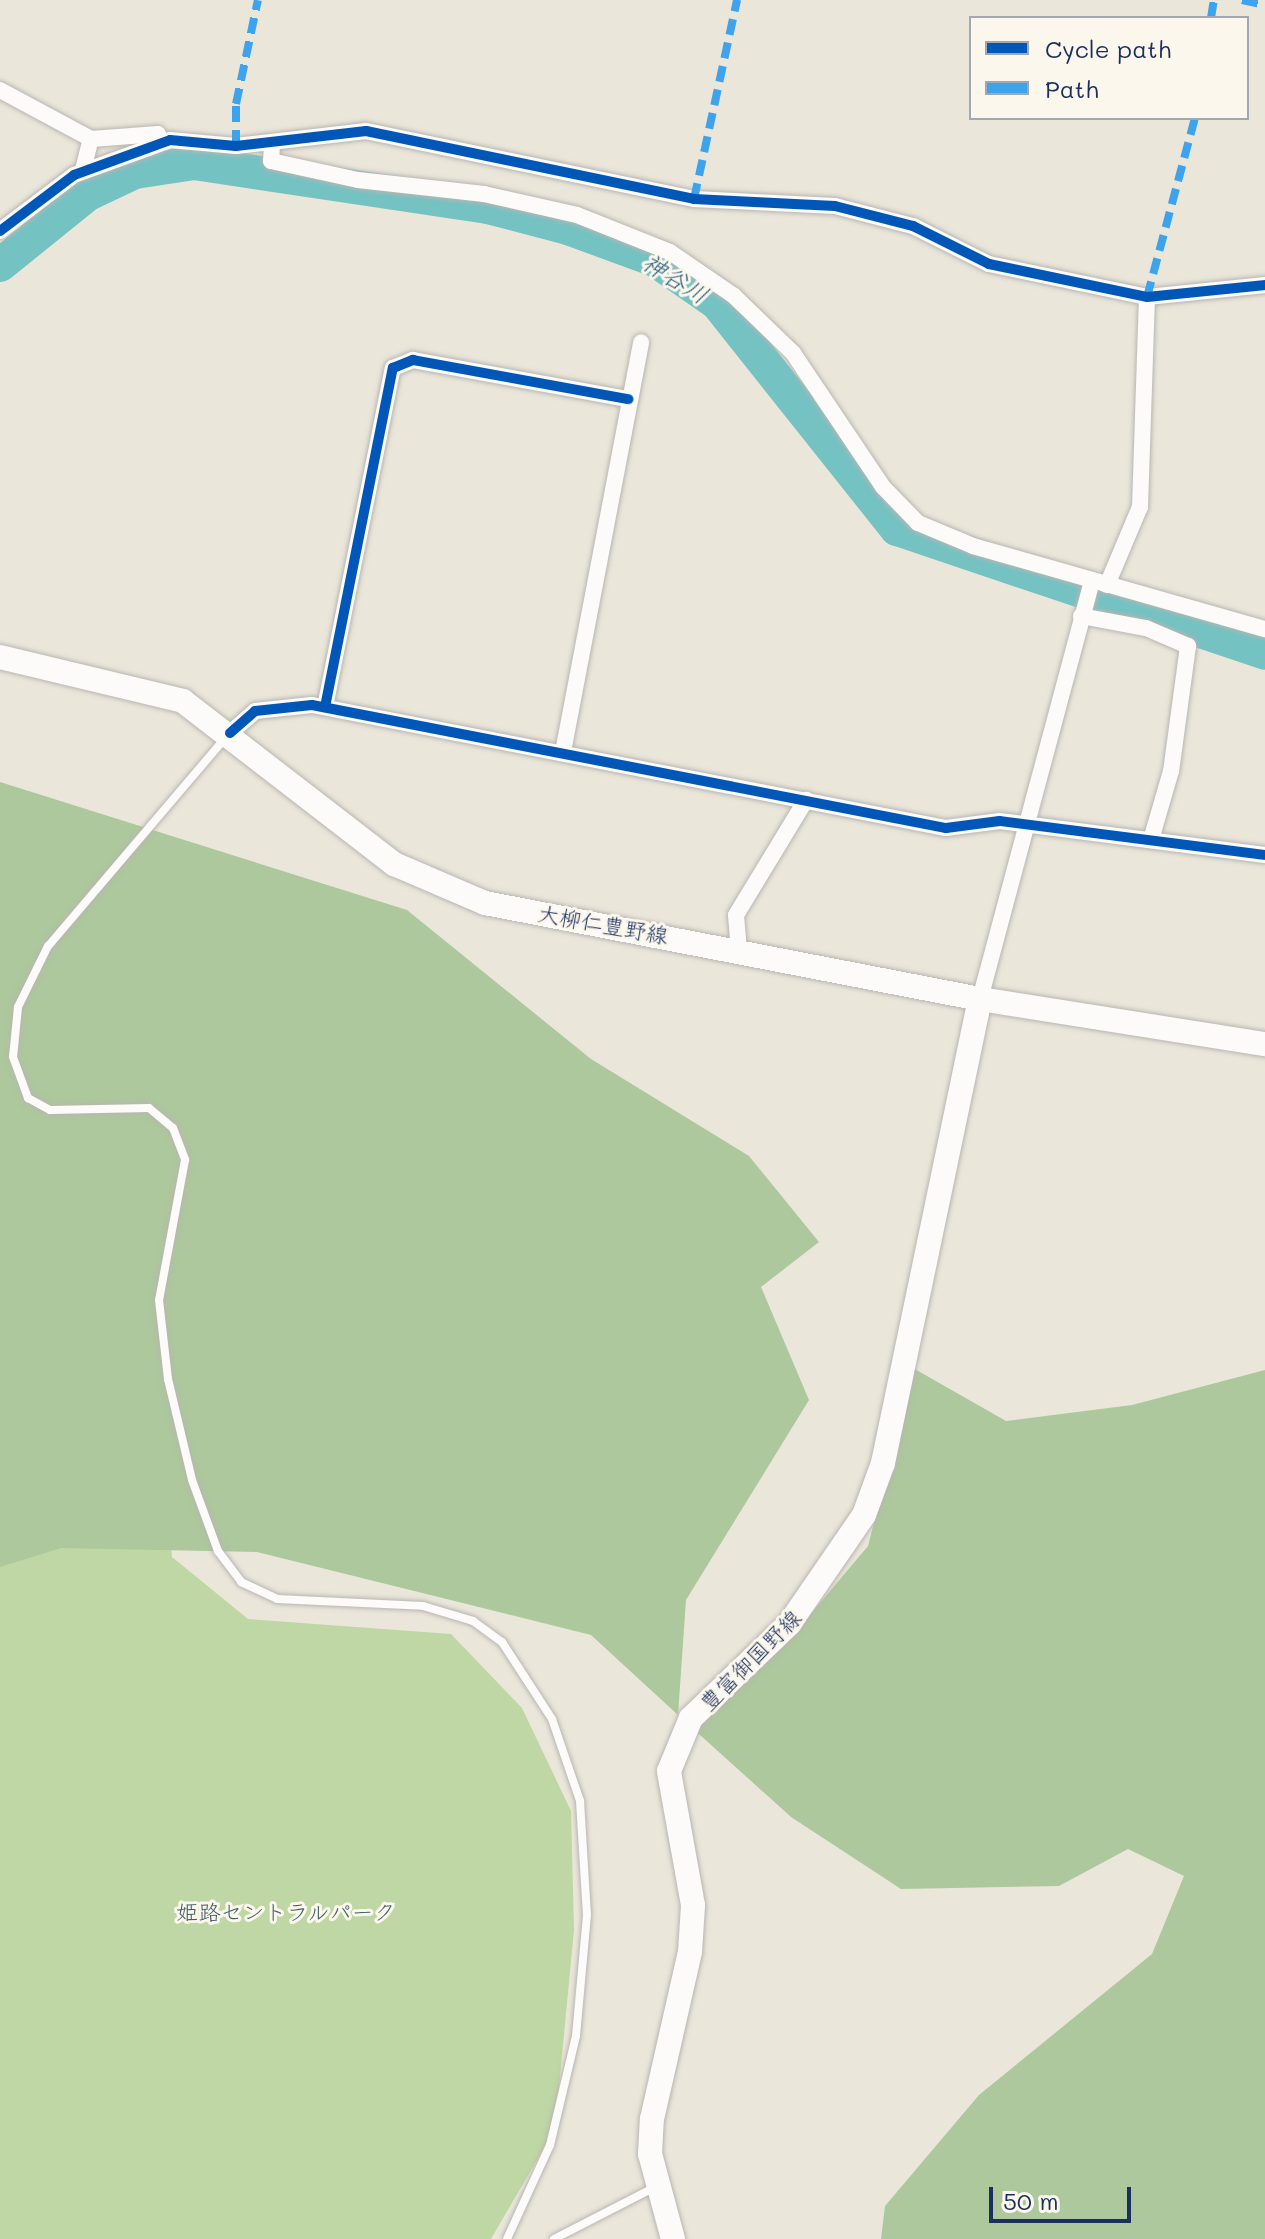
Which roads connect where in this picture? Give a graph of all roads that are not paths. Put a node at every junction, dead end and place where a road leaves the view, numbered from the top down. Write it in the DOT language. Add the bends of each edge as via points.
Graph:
graph roads {
  1 [pos="0,90"];
  2 [pos="91,139"];
  3 [pos="161,142"];
  4 [pos="272,144"];
  5 [pos="83,170"];
  6 [pos="0,231"];
  7 [pos="1265,285"];
  8 [pos="1147,297"];
  9 [pos="641,342"];
  10 [pos="628,399"];
  11 [pos="1097,585"];
  12 [pos="1082,613"];
  13 [pos="1265,629"];
  14 [pos="0,657"];
  15 [pos="325,707"];
  16 [pos="230,733"];
  17 [pos="563,752"];
  18 [pos="806,800"];
  19 [pos="1025,824"];
  20 [pos="1151,840"];
  21 [pos="1265,855"];
  22 [pos="739,950"];
  23 [pos="980,999"];
  24 [pos="1265,1044"];
  25 [pos="658,2186"];
  26 [pos="507,2239"];
  27 [pos="554,2239"];
  28 [pos="673,2239"];
  1 -- 2 [label="street"];
  2 -- 3 [label="street" via="158,134"];
  2 -- 5 [label="street"];
  3 -- 4 [label="street"];
  3 -- 5 [label="street"];
  4 -- 8 [label="street" via="337,131 403,133 694,199 835,206 913,226 989,264"];
  4 -- 11 [label="street" via="271,161 577,215 670,252 734,296 793,353 883,487 918,523"];
  5 -- 6 [label="street"];
  7 -- 8 [label="street"];
  8 -- 11 [label="street" via="1140,507"];
  9 -- 10 [label="street"];
  10 -- 15 [label="street" via="413,360 393,368"];
  10 -- 17 [label="street"];
  11 -- 12 [label="street"];
  11 -- 13 [label="street"];
  12 -- 19 [label="street"];
  12 -- 20 [label="street" via="1146,628 1188,646 1171,771"];
  14 -- 16 [label="main road, 大柳仁豊野線" via="183,701"];
  15 -- 16 [label="street" via="255,711"];
  15 -- 17 [label="street"];
  16 -- 22 [label="main road, 大柳仁豊野線" via="394,864 444,889"];
  16 -- 26 [label="lane" via="48,946 18,1007 13,1057 28,1098 50,1110 149,1108 173,1128 185,1160 159,1300 168,1379 192,1480 218,1551 241,1582 277,1599 423,1606 473,1621 502,1642 552,1719 580,1801 587,1915 576,2036 553,2129"];
  17 -- 18 [label="street"];
  18 -- 19 [label="street" via="946,828"];
  18 -- 22 [label="street" via="736,915"];
  19 -- 20 [label="street"];
  19 -- 23 [label="street"];
  20 -- 21 [label="street"];
  22 -- 23 [label="main road, 大柳仁豊野線"];
  23 -- 24 [label="main road, 大柳仁豊野線"];
  23 -- 25 [label="main road, 豊富御国野線" via="883,1463 864,1515 789,1624 678,1738 669,1771 693,1905 690,1952 652,2119"];
  25 -- 27 [label="lane"];
  25 -- 28 [label="main road, 豊富御国野線"];
}
